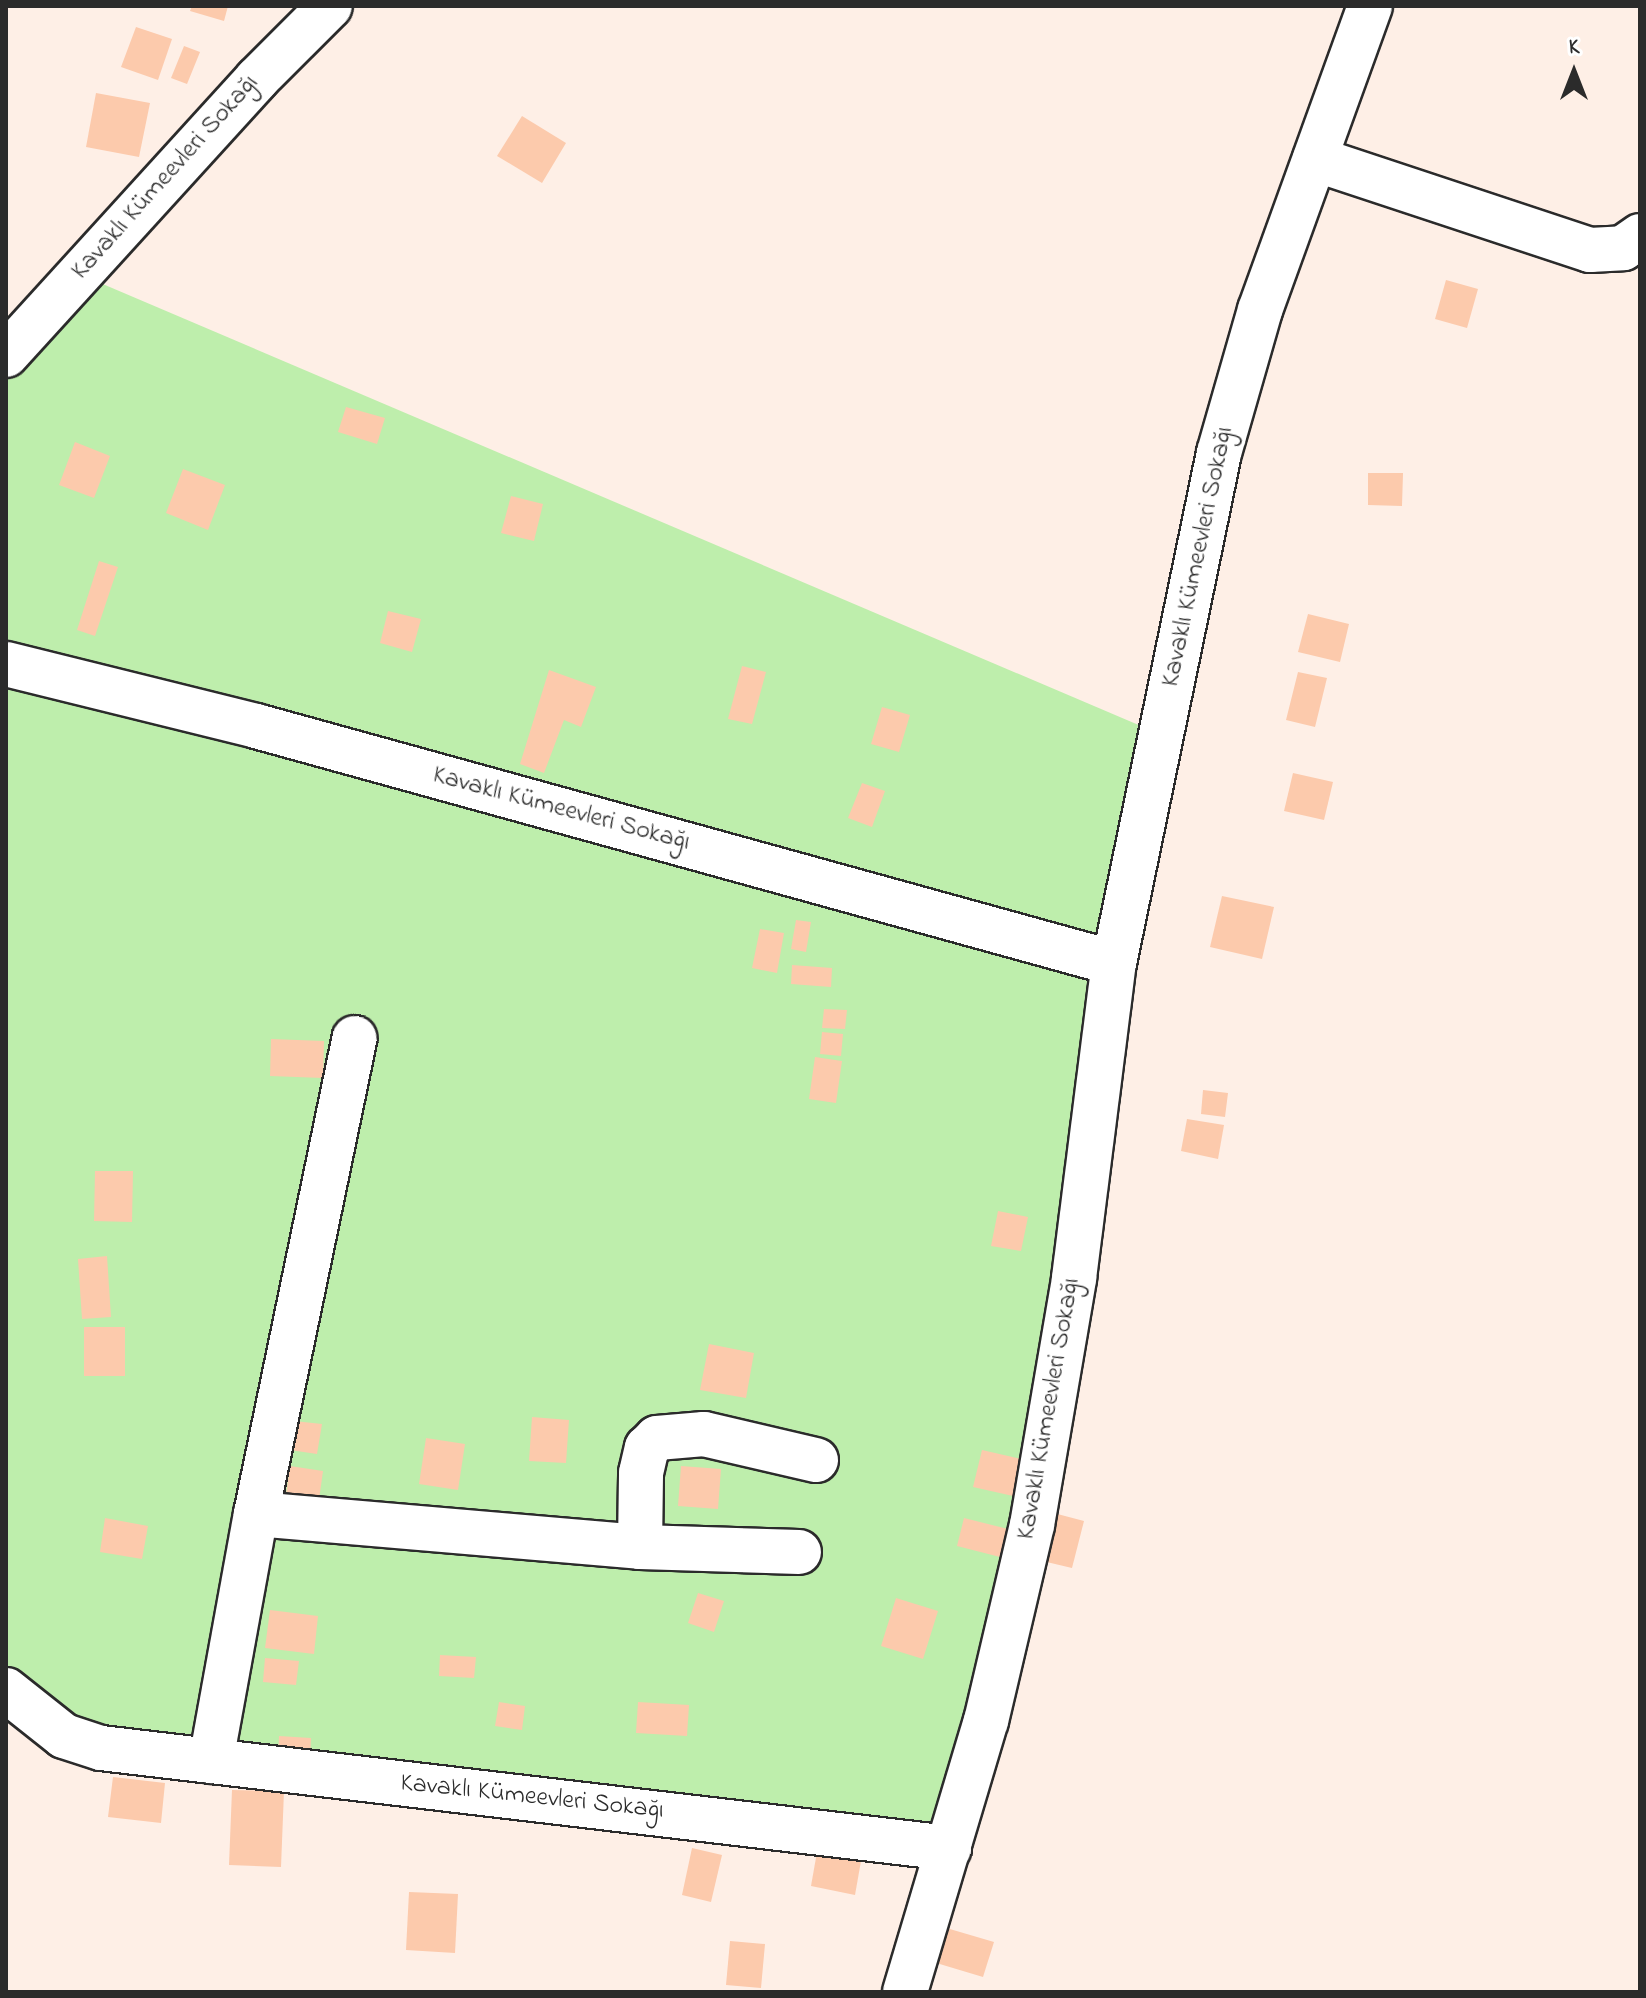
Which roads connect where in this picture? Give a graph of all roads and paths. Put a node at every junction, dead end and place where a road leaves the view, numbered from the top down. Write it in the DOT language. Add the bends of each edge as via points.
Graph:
graph roads {
  1 [pos="330,6"];
  2 [pos="1370,6"];
  3 [pos="1315,159"];
  4 [pos="1640,236"];
  5 [pos="6,355"];
  6 [pos="6,664"];
  7 [pos="1114,963"];
  8 [pos="355,1038"];
  9 [pos="816,1460"];
  10 [pos="256,1514"];
  11 [pos="640,1547"];
  12 [pos="799,1552"];
  13 [pos="6,1690"];
  14 [pos="211,1761"];
  15 [pos="949,1848"];
  16 [pos="905,1992"];
  1 -- 5 [label="street, Kavaklı Kümeevleri Sokağı"];
  2 -- 3 [label="street, Kavaklı Kümeevleri Sokağı"];
  3 -- 4 [label="street" via="1590,250 1623,248"];
  3 -- 7 [label="street, Kavaklı Kümeevleri Sokağı" via="1260,310 1219,453"];
  6 -- 7 [label="street, Kavaklı Kümeevleri Sokağı" via="256,726"];
  7 -- 15 [label="street, Kavaklı Kümeevleri Sokağı" via="1046,1457 986,1721"];
  8 -- 10 [label="street"];
  9 -- 11 [label="street" via="704,1434 657,1438 647,1448 641,1473"];
  10 -- 11 [label="street"];
  10 -- 14 [label="street"];
  11 -- 12 [label="street"];
  13 -- 14 [label="street, Kavaklı Kümeevleri Sokağı" via="64,1736 101,1748"];
  14 -- 15 [label="street, Kavaklı Kümeevleri Sokağı"];
  15 -- 16 [label="street, Kavaklı Kümeevleri Sokağı"];
}
